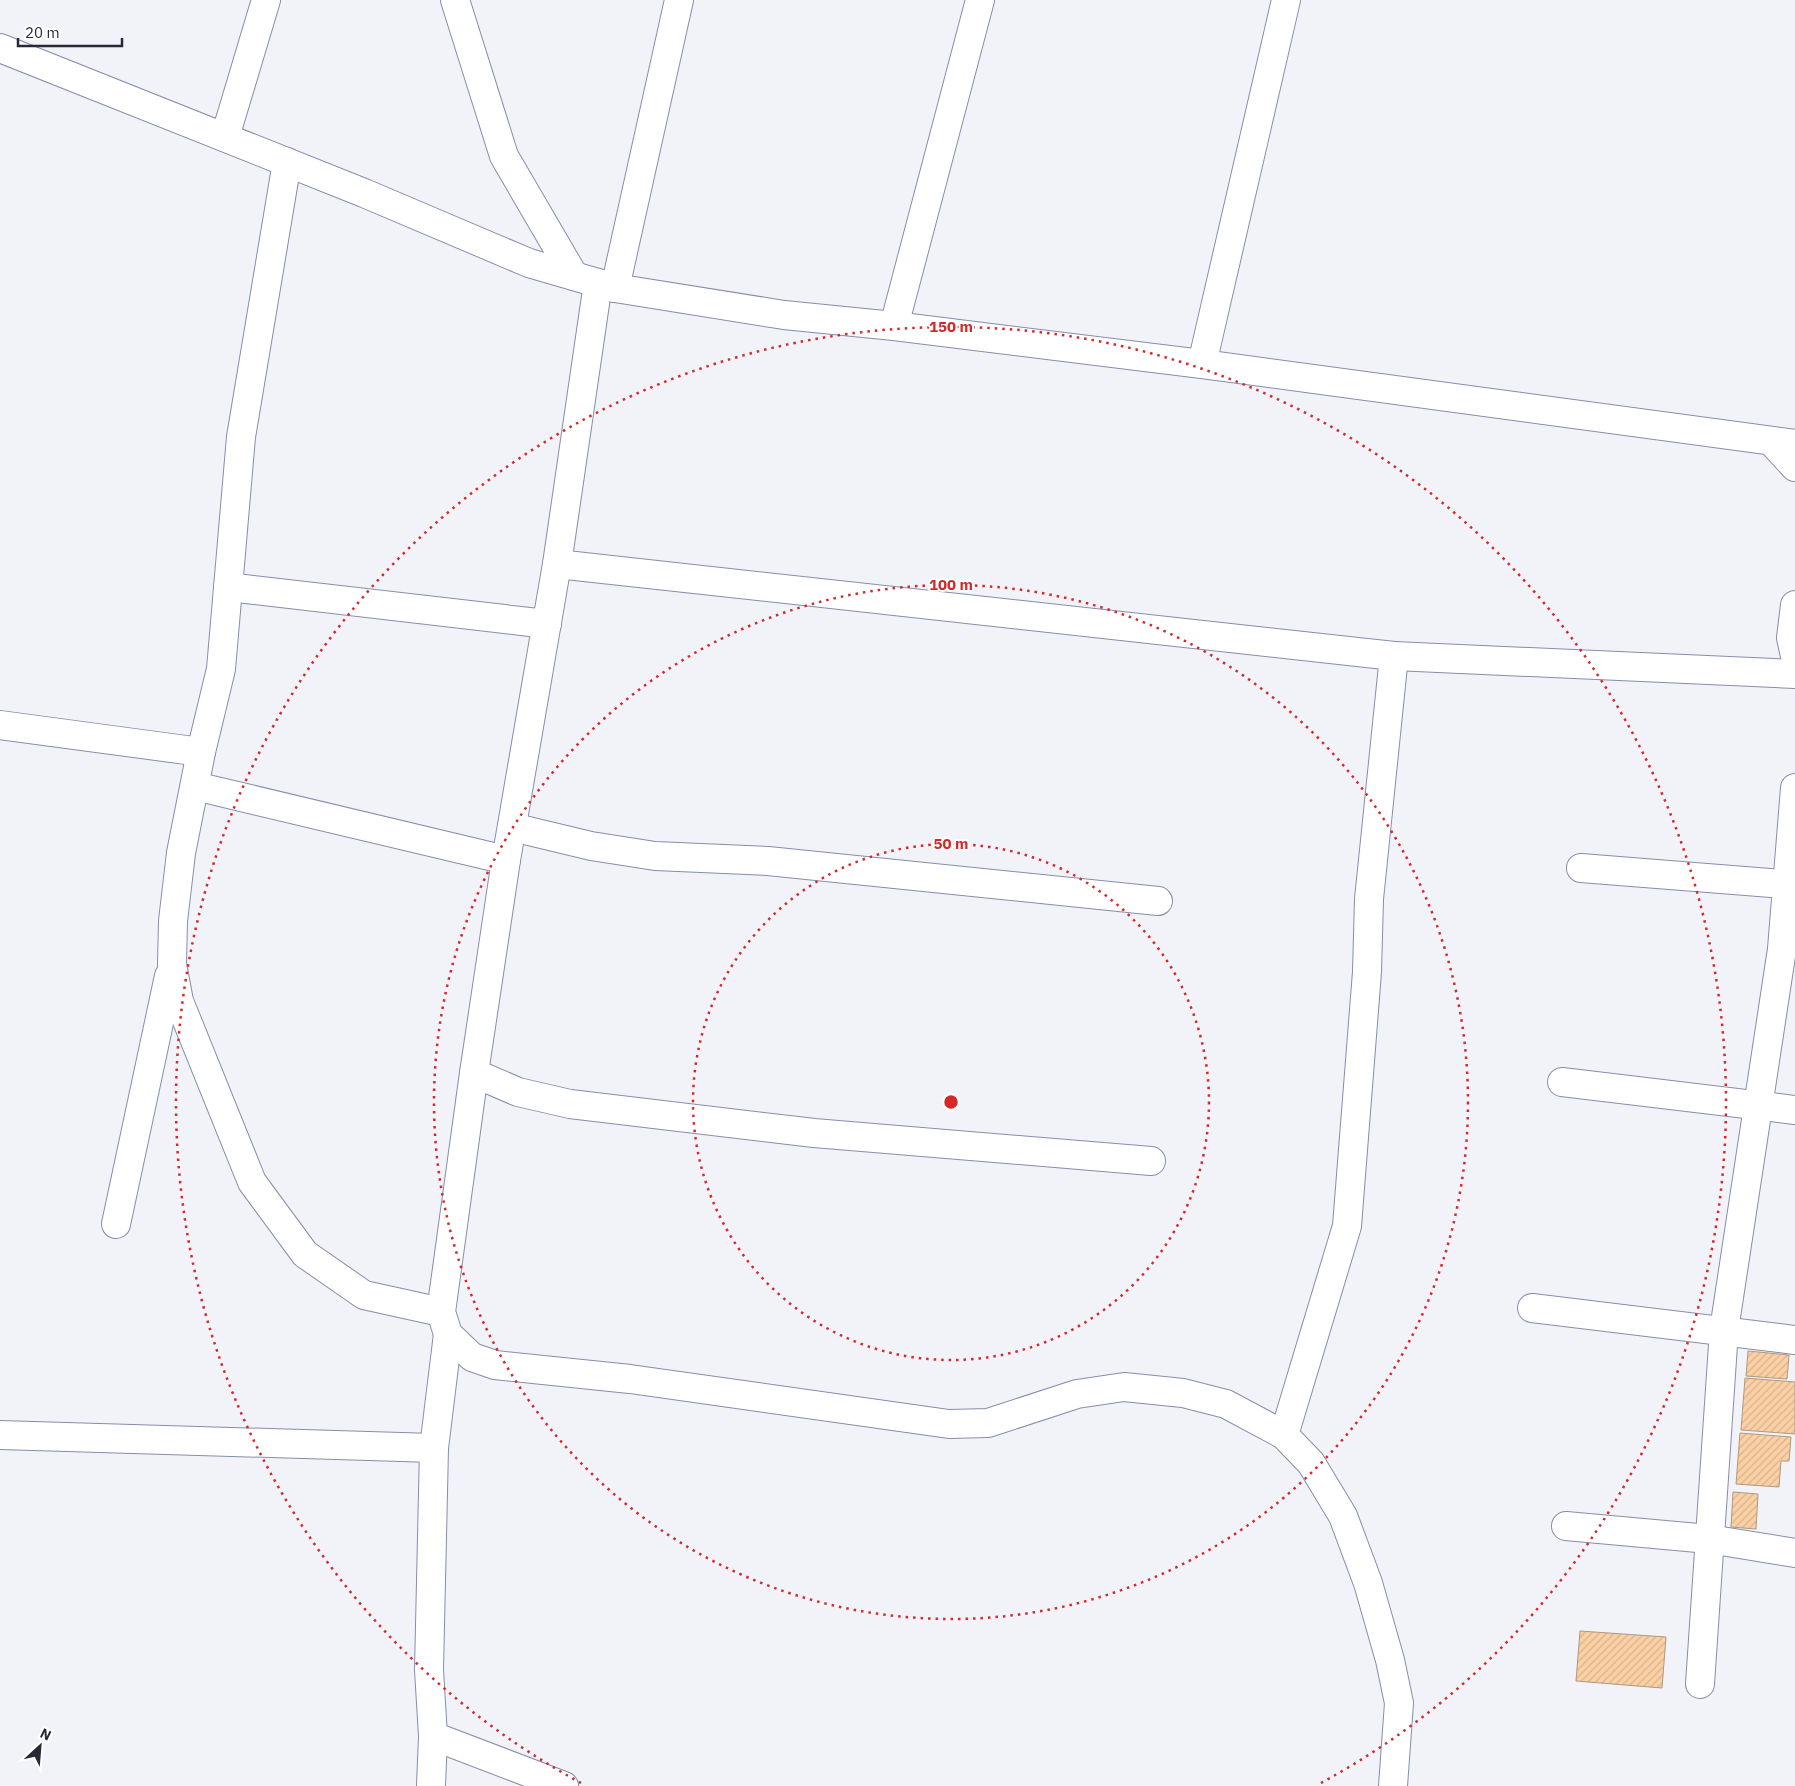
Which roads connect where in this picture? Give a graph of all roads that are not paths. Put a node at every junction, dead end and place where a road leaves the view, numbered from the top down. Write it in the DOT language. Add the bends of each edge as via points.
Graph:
graph roads {
  1 [pos="266,0"];
  2 [pos="455,0"];
  3 [pos="679,0"];
  4 [pos="980,0"];
  5 [pos="1286,0"];
  6 [pos="0,48"];
  7 [pos="224,137"];
  8 [pos="287,162"];
  9 [pos="596,283"];
  10 [pos="894,326"];
  11 [pos="1202,364"];
  12 [pos="1783,442"];
  13 [pos="1795,467"];
  14 [pos="557,564"];
  15 [pos="228,588"];
  16 [pos="1795,606"];
  17 [pos="547,624"];
  18 [pos="1394,656"];
  19 [pos="1795,656"];
  20 [pos="1795,674"];
  21 [pos="0,725"];
  22 [pos="201,752"];
  23 [pos="195,786"];
  24 [pos="1795,788"];
  25 [pos="512,828"];
  26 [pos="506,860"];
  27 [pos="1581,868"];
  28 [pos="1791,885"];
  29 [pos="1158,901"];
  30 [pos="172,964"];
  31 [pos="474,1073"];
  32 [pos="1562,1082"];
  33 [pos="1759,1106"];
  34 [pos="1795,1110"];
  35 [pos="1150,1161"];
  36 [pos="116,1224"];
  37 [pos="1532,1308"];
  38 [pos="445,1323"];
  39 [pos="1724,1330"];
  40 [pos="1795,1340"];
  41 [pos="0,1435"];
  42 [pos="1284,1435"];
  43 [pos="434,1448"];
  44 [pos="1566,1526"];
  45 [pos="1708,1539"];
  46 [pos="1795,1553"];
  47 [pos="1700,1684"];
  48 [pos="433,1736"];
  49 [pos="431,1786"];
  50 [pos="564,1786"];
  51 [pos="1393,1786"];
  1 -- 7 [label="street"];
  2 -- 9 [label="street" via="504,156"];
  3 -- 9 [label="street"];
  4 -- 10 [label="street"];
  5 -- 11 [label="street"];
  6 -- 7 [label="street"];
  7 -- 8 [label="street"];
  8 -- 9 [label="street" via="529,263"];
  8 -- 15 [label="street" via="241,438"];
  9 -- 10 [label="street" via="784,315"];
  9 -- 14 [label="street"];
  10 -- 11 [label="street"];
  11 -- 12 [label="street"];
  12 -- 13 [label="street"];
  14 -- 17 [label="street"];
  14 -- 18 [label="street"];
  15 -- 17 [label="street"];
  15 -- 22 [label="street" via="221,669"];
  16 -- 19 [label="street" via="1791,638"];
  17 -- 25 [label="street"];
  18 -- 20 [label="street"];
  18 -- 42 [label="street" via="1369,899 1367,972 1347,1226"];
  21 -- 22 [label="street"];
  22 -- 23 [label="street"];
  23 -- 26 [label="street"];
  23 -- 30 [label="street" via="181,853 173,920"];
  24 -- 28 [label="street"];
  25 -- 26 [label="street"];
  25 -- 29 [label="street" via="655,856 768,861"];
  26 -- 31 [label="street"];
  27 -- 28 [label="street"];
  28 -- 33 [label="street"];
  30 -- 36 [label="street"];
  30 -- 38 [label="street" via="178,1001 252,1182 305,1254 364,1294"];
  31 -- 35 [label="street" via="518,1092 570,1104 814,1133"];
  31 -- 38 [label="street"];
  32 -- 33 [label="street"];
  33 -- 34 [label="street"];
  33 -- 39 [label="street"];
  37 -- 39 [label="street"];
  38 -- 42 [label="street" via="472,1358 495,1366 630,1379 949,1424 988,1423 1077,1394 1124,1387 1183,1394 1226,1404"];
  38 -- 43 [label="street"];
  39 -- 40 [label="street"];
  39 -- 45 [label="street"];
  41 -- 43 [label="street"];
  42 -- 51 [label="street" via="1311,1463 1343,1516 1368,1583 1399,1703"];
  43 -- 48 [label="street" via="429,1670"];
  44 -- 45 [label="street"];
  45 -- 46 [label="street"];
  45 -- 47 [label="street"];
  48 -- 49 [label="street"];
  48 -- 50 [label="street"];
}
